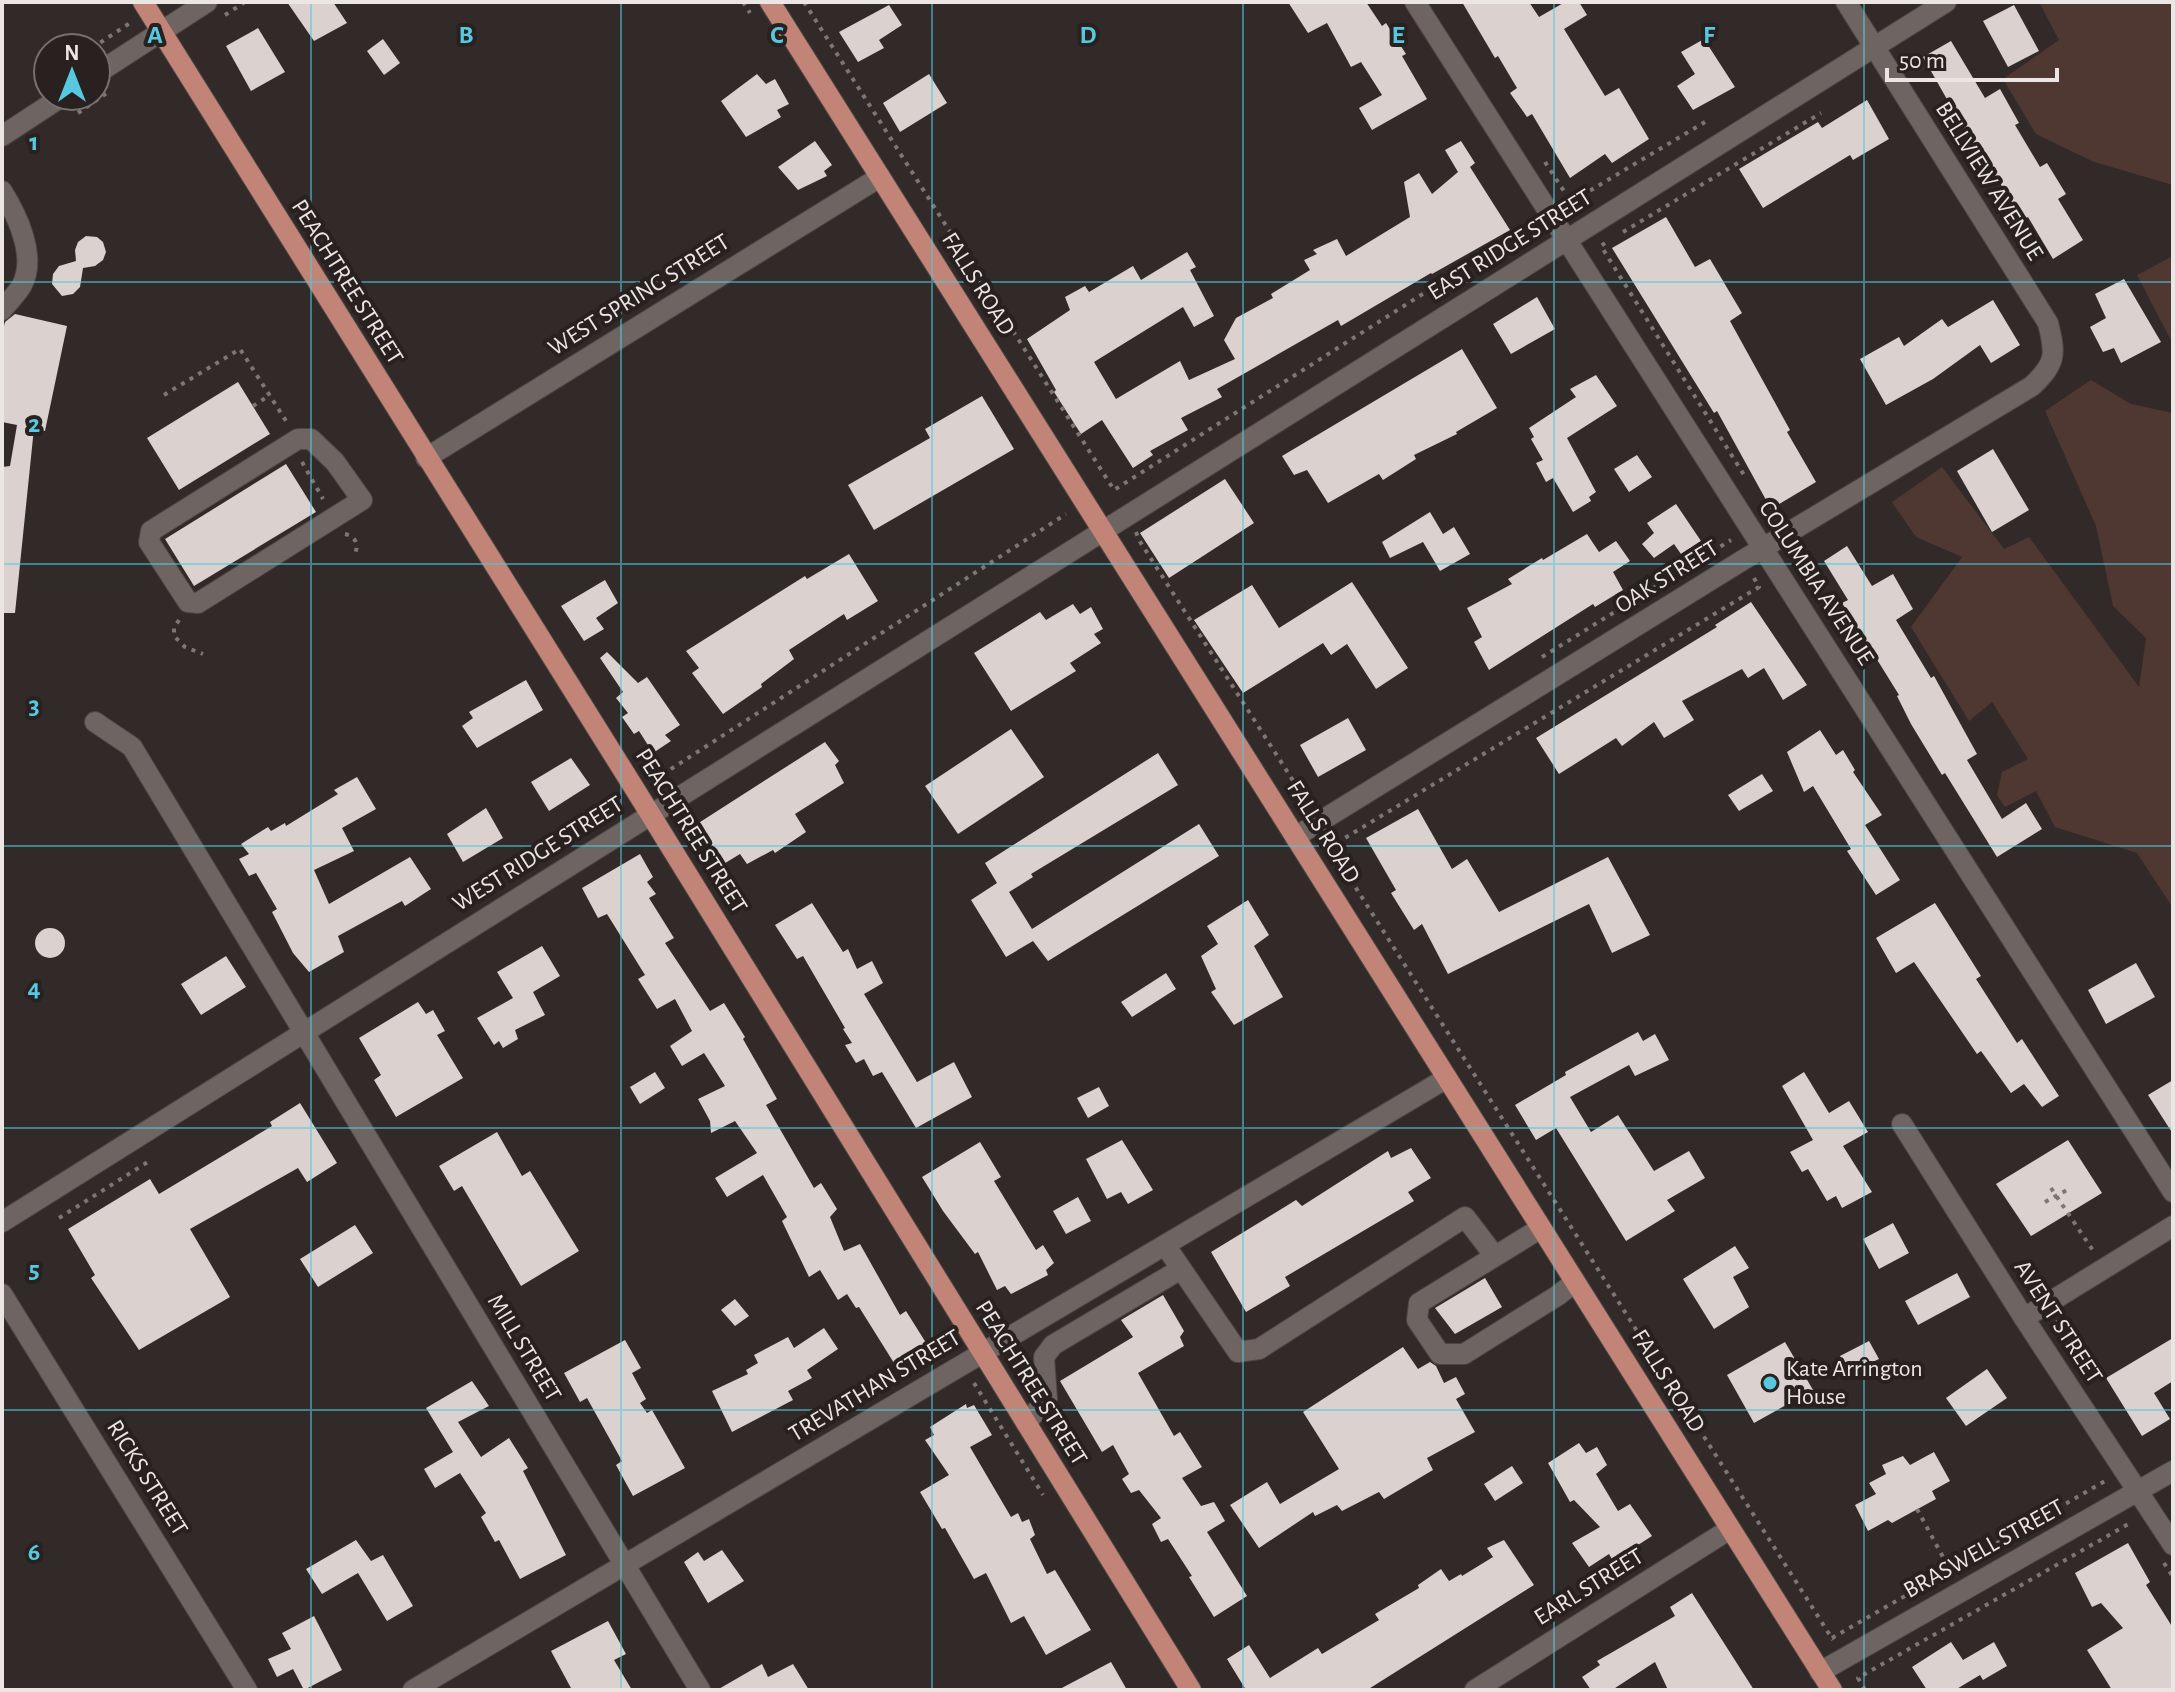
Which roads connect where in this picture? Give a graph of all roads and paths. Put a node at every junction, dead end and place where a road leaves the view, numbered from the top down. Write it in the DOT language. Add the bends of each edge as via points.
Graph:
graph roads {
  1 [pos="143,2"];
  2 [pos="207,2"];
  3 [pos="770,2"];
  4 [pos="804,2"];
  5 [pos="1415,2"];
  6 [pos="1846,2"];
  7 [pos="1946,2"];
  8 [pos="133,21"];
  9 [pos="161,32"];
  10 [pos="112,35"];
  11 [pos="1874,47"];
  12 [pos="112,64"];
  13 [pos="38,112"];
  14 [pos="1821,113"];
  15 [pos="1705,122"];
  16 [pos="3,134"];
  17 [pos="1545,162"];
  18 [pos="880,177"];
  19 [pos="2,191"];
  20 [pos="1535,223"];
  21 [pos="1567,240"];
  22 [pos="1601,246"];
  23 [pos="1579,259"];
  24 [pos="2,310"];
  25 [pos="2055,351"];
  26 [pos="164,395"];
  27 [pos="270,395"];
  28 [pos="253,406"];
  29 [pos="290,428"];
  30 [pos="295,451"];
  31 [pos="426,458"];
  32 [pos="1744,475"];
  33 [pos="1066,514"];
  34 [pos="334,517"];
  35 [pos="1750,528"];
  36 [pos="1103,531"];
  37 [pos="1136,531"];
  38 [pos="1730,538"];
  39 [pos="1763,549"];
  40 [pos="354,557"];
  41 [pos="1743,560"];
  42 [pos="179,620"];
  43 [pos="203,654"];
  44 [pos="1535,661"];
  45 [pos="95,722"];
  46 [pos="636,791"];
  47 [pos="1321,796"];
  48 [pos="650,815"];
  49 [pos="570,832"];
  50 [pos="1295,837"];
  51 [pos="304,1033"];
  52 [pos="1447,1078"];
  53 [pos="1902,1124"];
  54 [pos="151,1160"];
  55 [pos="2067,1190"];
  56 [pos="2173,1192"];
  57 [pos="2045,1202"];
  58 [pos="59,1218"];
  59 [pos="2,1222"];
  60 [pos="2173,1226"];
  61 [pos="1541,1228"];
  62 [pos="1165,1245"];
  63 [pos="1494,1255"];
  64 [pos="1181,1269"];
  65 [pos="1575,1282"];
  66 [pos="1099,1284"];
  67 [pos="2,1294"];
  68 [pos="1114,1309"];
  69 [pos="2024,1318"];
  70 [pos="982,1353"];
  71 [pos="1026,1423"];
  72 [pos="2173,1471"];
  73 [pos="2106,1480"];
  74 [pos="2138,1493"];
  75 [pos="1917,1509"];
  76 [pos="2137,1520"];
  77 [pos="1730,1529"];
  78 [pos="2166,1550"];
  79 [pos="625,1565"];
  80 [pos="1950,1570"];
  81 [pos="2173,1577"];
  82 [pos="1832,1638"];
  83 [pos="1845,1658"];
  84 [pos="1820,1672"];
  85 [pos="1858,1678"];
  86 [pos="247,1690"];
  87 [pos="413,1690"];
  88 [pos="700,1690"];
  89 [pos="1191,1690"];
  90 [pos="1475,1690"];
  91 [pos="1832,1690"];
  92 [pos="1865,1690"];
  1 -- 9 [label="main road, PEACHTREE STREET"];
  2 -- 9 [label="street"];
  3 -- 18 [label="main road, FALLS ROAD"];
  4 -- 20 [label="path" via="1114,490"];
  5 -- 21 [label="street, COLUMBIA AVENUE"];
  6 -- 11 [label="street, BELLVIEW AVENUE"];
  7 -- 11 [label="street, EAST RIDGE STREET"];
  8 -- 10 [label="path"];
  9 -- 12 [label="street"];
  9 -- 31 [label="main road, PEACHTREE STREET"];
  11 -- 21 [label="street, EAST RIDGE STREET"];
  11 -- 25 [label="street, BELLVIEW AVENUE" via="2048,323"];
  13 -- 16 [label="street"];
  14 -- 22 [label="path"];
  15 -- 17 [label="path" via="1571,202"];
  18 -- 31 [label="street, WEST SPRING STREET"];
  18 -- 36 [label="main road, FALLS ROAD"];
  19 -- 24 [label="street" via="17,214 27,250 23,283"];
  21 -- 23 [label="street, COLUMBIA AVENUE"];
  21 -- 36 [label="street, EAST RIDGE STREET"];
  22 -- 23 [label="path"];
  22 -- 32 [label="path"];
  23 -- 35 [label="street, COLUMBIA AVENUE"];
  25 -- 39 [label="street, OAK STREET" via="2048,371 2032,386"];
  26 -- 27 [label="path" via="240,349"];
  27 -- 28 [label="path"];
  27 -- 29 [label="path"];
  30 -- 34 [label="path"];
  31 -- 46 [label="main road, PEACHTREE STREET"];
  33 -- 46 [label="path"];
  34 -- 34 [label="street" via="362,500 322,448 311,439 298,439 160,524 151,531 149,542 188,602 198,603"];
  34 -- 40 [label="path" via="357,541"];
  35 -- 38 [label="path"];
  35 -- 39 [label="street, COLUMBIA AVENUE"];
  36 -- 48 [label="street, WEST RIDGE STREET"];
  36 -- 50 [label="main road, FALLS ROAD"];
  37 -- 47 [label="path" via="1307,805"];
  38 -- 41 [label="path"];
  38 -- 44 [label="path"];
  39 -- 41 [label="street, OAK STREET"];
  39 -- 56 [label="street, COLUMBIA AVENUE"];
  41 -- 50 [label="street, OAK STREET"];
  41 -- 82 [label="path" via="1759,587 1330,847"];
  42 -- 43 [label="path" via="174,636"];
  45 -- 51 [label="street, MILL STREET" via="132,747"];
  46 -- 48 [label="main road, PEACHTREE STREET"];
  46 -- 49 [label="path"];
  48 -- 51 [label="street, WEST RIDGE STREET"];
  48 -- 70 [label="main road, PEACHTREE STREET"];
  50 -- 52 [label="main road, FALLS ROAD"];
  51 -- 59 [label="street, WEST RIDGE STREET"];
  51 -- 79 [label="street, MILL STREET"];
  52 -- 61 [label="main road, FALLS ROAD"];
  52 -- 62 [label="street, TREVATHAN STREET"];
  53 -- 69 [label="street, AVENT STREET"];
  54 -- 58 [label="path"];
  55 -- 57 [label="path"];
  60 -- 69 [label="street"];
  61 -- 63 [label="street"];
  61 -- 65 [label="main road, FALLS ROAD"];
  62 -- 64 [label="street"];
  62 -- 66 [label="street, TREVATHAN STREET"];
  63 -- 64 [label="street" via="1465,1217 1259,1349 1238,1352"];
  63 -- 65 [label="street" via="1419,1303 1417,1320 1440,1354 1464,1354"];
  64 -- 68 [label="street"];
  65 -- 77 [label="main road, FALLS ROAD"];
  66 -- 68 [label="street"];
  66 -- 70 [label="street, TREVATHAN STREET"];
  67 -- 86 [label="street, RICKS STREET"];
  68 -- 71 [label="street" via="1053,1345 1044,1357 1047,1399"];
  69 -- 74 [label="street, AVENT STREET"];
  70 -- 71 [label="main road, PEACHTREE STREET"];
  70 -- 79 [label="street, TREVATHAN STREET"];
  71 -- 89 [label="main road, PEACHTREE STREET"];
  72 -- 74 [label="street, BRASWELL STREET"];
  73 -- 80 [label="path"];
  74 -- 78 [label="street, AVENT STREET"];
  74 -- 83 [label="street, BRASWELL STREET"];
  75 -- 80 [label="path"];
  76 -- 85 [label="path"];
  77 -- 84 [label="main road, FALLS ROAD"];
  77 -- 90 [label="street, EARL STREET"];
  78 -- 81 [label="path"];
  79 -- 87 [label="street, TREVATHAN STREET"];
  79 -- 88 [label="street, MILL STREET"];
  80 -- 82 [label="path"];
  82 -- 83 [label="path"];
  83 -- 84 [label="street, BRASWELL STREET"];
  83 -- 85 [label="path"];
  84 -- 91 [label="main road, FALLS ROAD"];
  85 -- 92 [label="path"];
}
